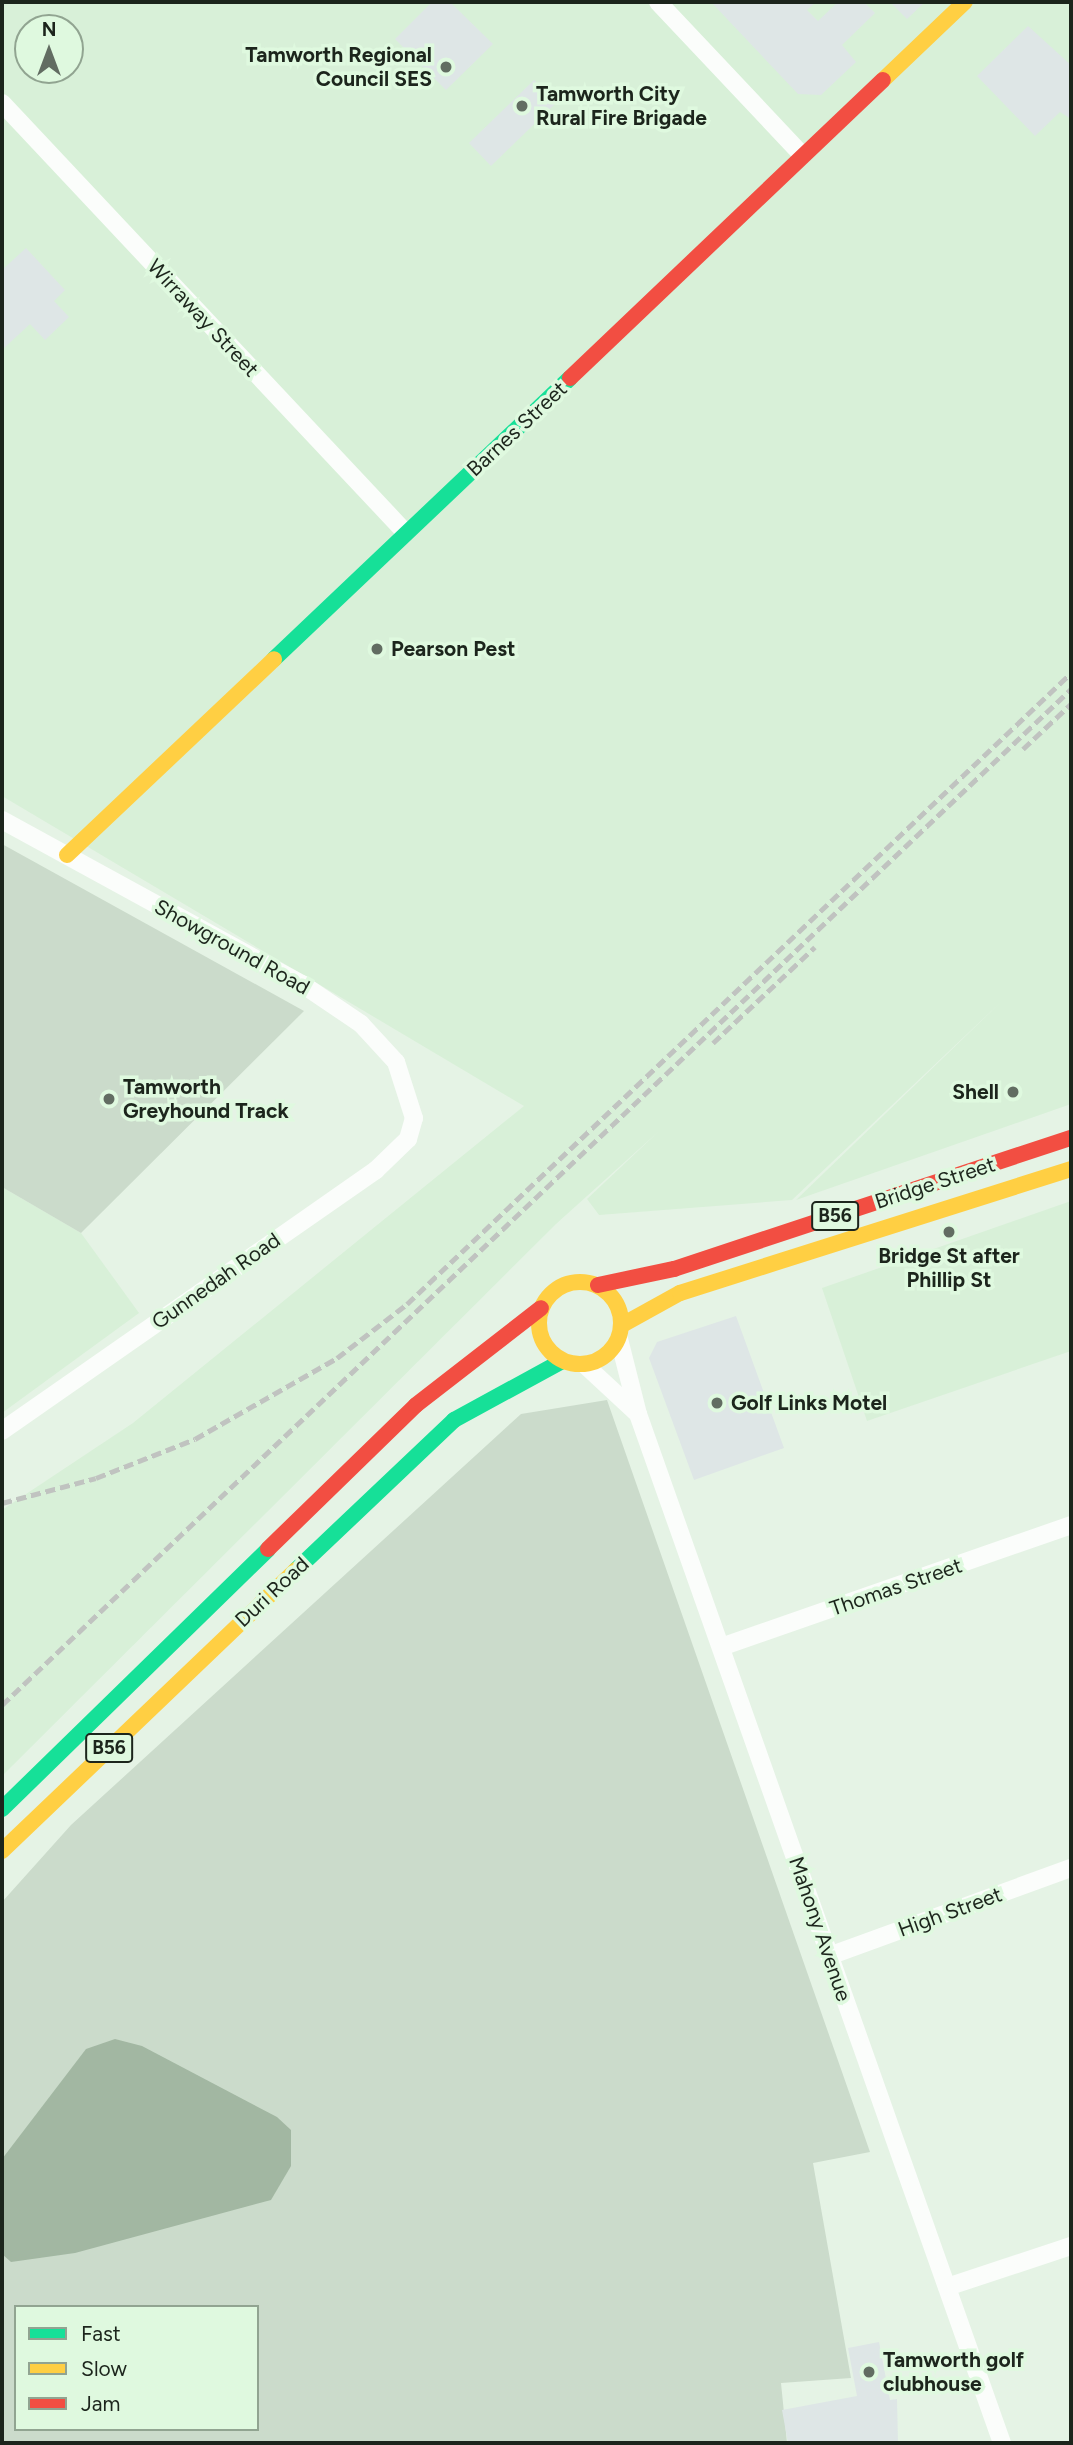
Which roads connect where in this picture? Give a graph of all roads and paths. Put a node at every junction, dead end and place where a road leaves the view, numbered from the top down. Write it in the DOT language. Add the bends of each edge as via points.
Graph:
graph roads {
  1 [pos="658,2"];
  2 [pos="965,2"];
  3 [pos="2,103"];
  4 [pos="802,155"];
  5 [pos="405,532"];
  6 [pos="2,820"];
  7 [pos="67,856"];
  8 [pos="414,1118"];
  9 [pos="1071,1138"];
  10 [pos="1071,1168"];
  11 [pos="598,1286"];
  12 [pos="541,1308"];
  13 [pos="621,1332"];
  14 [pos="562,1361"];
  15 [pos="585,1364"];
  16 [pos="638,1414"];
  17 [pos="2,1431"];
  18 [pos="1071,1525"];
  19 [pos="721,1647"];
  20 [pos="2,1809"];
  21 [pos="2,1851"];
  22 [pos="1071,1868"];
  23 [pos="829,1956"];
  24 [pos="1071,2246"];
  25 [pos="947,2287"];
  26 [pos="1002,2443"];
  1 -- 4 [label="street"];
  2 -- 4 [label="main road, Barnes Street"];
  3 -- 5 [label="street, Wirraway Street"];
  4 -- 5 [label="main road, Barnes Street"];
  5 -- 7 [label="main road, Barnes Street"];
  6 -- 7 [label="street, Showground Road"];
  7 -- 8 [label="street, Showground Road" via="302,984 360,1024 396,1062"];
  8 -- 17 [label="street, Gunnedah Road" via="408,1139 376,1170"];
  9 -- 11 [label="main road, Bridge Street / B56" via="674,1269"];
  10 -- 13 [label="main road, Bridge Street / B56" via="680,1293"];
  11 -- 12 [label="main road, B56" via="559,1288"];
  11 -- 13 [label="main road" via="616,1301"];
  12 -- 14 [label="main road" via="539,1332"];
  12 -- 20 [label="main road, Duri Road / B56" via="416,1405"];
  13 -- 15 [label="main road, B56" via="606,1356"];
  13 -- 16 [label="street, Mahony Avenue"];
  14 -- 15 [label="main road"];
  14 -- 21 [label="main road, Duri Road / B56" via="454,1420"];
  15 -- 16 [label="street, Mahony Avenue"];
  16 -- 19 [label="street, Mahony Avenue"];
  18 -- 19 [label="street, Thomas Street"];
  19 -- 23 [label="street, Mahony Avenue"];
  22 -- 23 [label="street, High Street"];
  23 -- 25 [label="street, Mahony Avenue"];
  24 -- 25 [label="street"];
  25 -- 26 [label="street, Mahony Avenue"];
}
